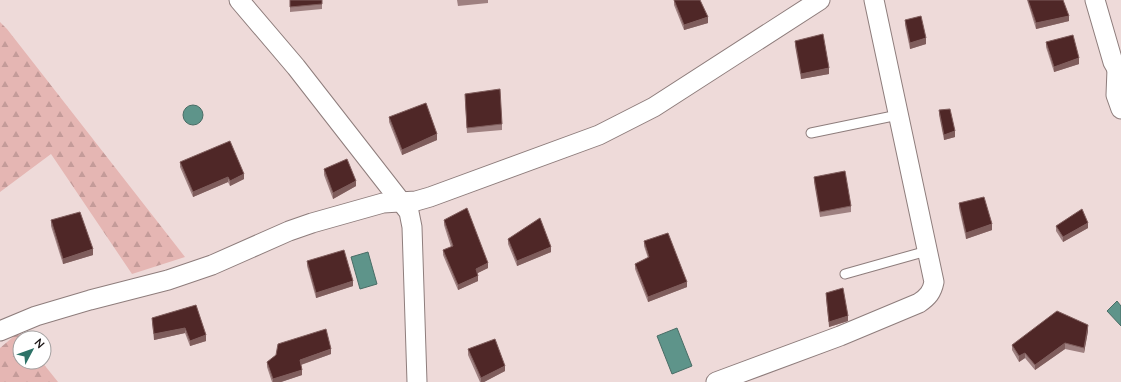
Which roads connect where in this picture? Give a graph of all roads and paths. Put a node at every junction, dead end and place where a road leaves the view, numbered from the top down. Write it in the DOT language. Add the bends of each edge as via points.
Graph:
graph roads {
  1 [pos="239,0"];
  2 [pos="820,0"];
  3 [pos="874,0"];
  4 [pos="1095,0"];
  5 [pos="1119,70"];
  6 [pos="1121,108"];
  7 [pos="898,115"];
  8 [pos="811,133"];
  9 [pos="402,203"];
  10 [pos="927,251"];
  11 [pos="845,274"];
  12 [pos="0,331"];
  13 [pos="417,382"];
  14 [pos="716,382"];
  1 -- 9 [label="street" via="296,67"];
  2 -- 9 [label="street" via="654,107 599,134 430,197"];
  3 -- 7 [label="street"];
  4 -- 5 [label="street" via="1113,62"];
  5 -- 6 [label="street" via="1116,95"];
  7 -- 8 [label="lane"];
  7 -- 10 [label="street"];
  9 -- 12 [label="street" via="383,203 312,223 212,265 168,280 36,316"];
  9 -- 13 [label="street" via="409,212 412,227"];
  10 -- 11 [label="lane"];
  10 -- 14 [label="street" via="934,282 928,297 919,303 840,336"];
}
